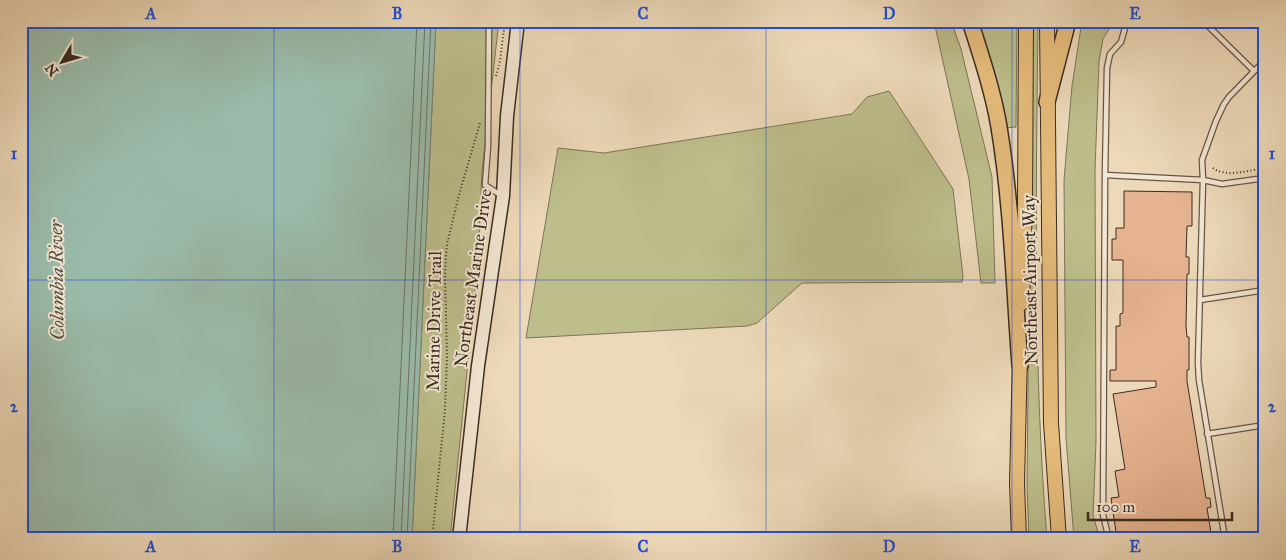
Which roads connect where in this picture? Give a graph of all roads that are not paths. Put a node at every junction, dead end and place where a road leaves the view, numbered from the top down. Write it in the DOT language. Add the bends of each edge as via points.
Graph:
graph roads {
  1 [pos="489,21"];
  2 [pos="518,21"];
  3 [pos="970,21"];
  4 [pos="1026,21"];
  5 [pos="1047,21"];
  6 [pos="1068,21"];
  7 [pos="1127,21"];
  8 [pos="1203,21"];
  9 [pos="1265,60"];
  10 [pos="1254,71"];
  11 [pos="1047,102"];
  12 [pos="1105,175"];
  13 [pos="1265,178"];
  14 [pos="1203,180"];
  15 [pos="503,196"];
  16 [pos="1265,290"];
  17 [pos="1200,300"];
  18 [pos="1020,366"];
  19 [pos="1265,425"];
  20 [pos="1208,434"];
  21 [pos="459,539"];
  22 [pos="1020,539"];
  23 [pos="1059,539"];
  24 [pos="1109,539"];
  25 [pos="1225,539"];
  1 -- 15 [label="lane" via="485,185"];
  2 -- 15 [label="main road, Northeast Marine Drive" via="507,116"];
  3 -- 18 [label="highway" via="999,126"];
  4 -- 18 [label="main road, Northeast Airport Way"];
  5 -- 11 [label="main road, Northeast Airport Way"];
  6 -- 11 [label="highway"];
  7 -- 12 [label="lane" via="1122,42 1110,54 1107,68"];
  8 -- 10 [label="lane"];
  9 -- 10 [label="lane"];
  10 -- 14 [label="lane" via="1229,97 1216,121 1202,160"];
  11 -- 23 [label="main road, Northeast Airport Way" via="1051,423"];
  12 -- 14 [label="lane"];
  12 -- 24 [label="lane" via="1103,515"];
  13 -- 14 [label="lane" via="1222,184"];
  14 -- 17 [label="lane"];
  15 -- 21 [label="main road, Northeast Marine Drive" via="478,366"];
  16 -- 17 [label="lane"];
  17 -- 20 [label="lane" via="1198,363"];
  18 -- 22 [label="main road, Northeast Airport Way" via="1017,484"];
  19 -- 20 [label="lane"];
  20 -- 25 [label="lane"];
}
